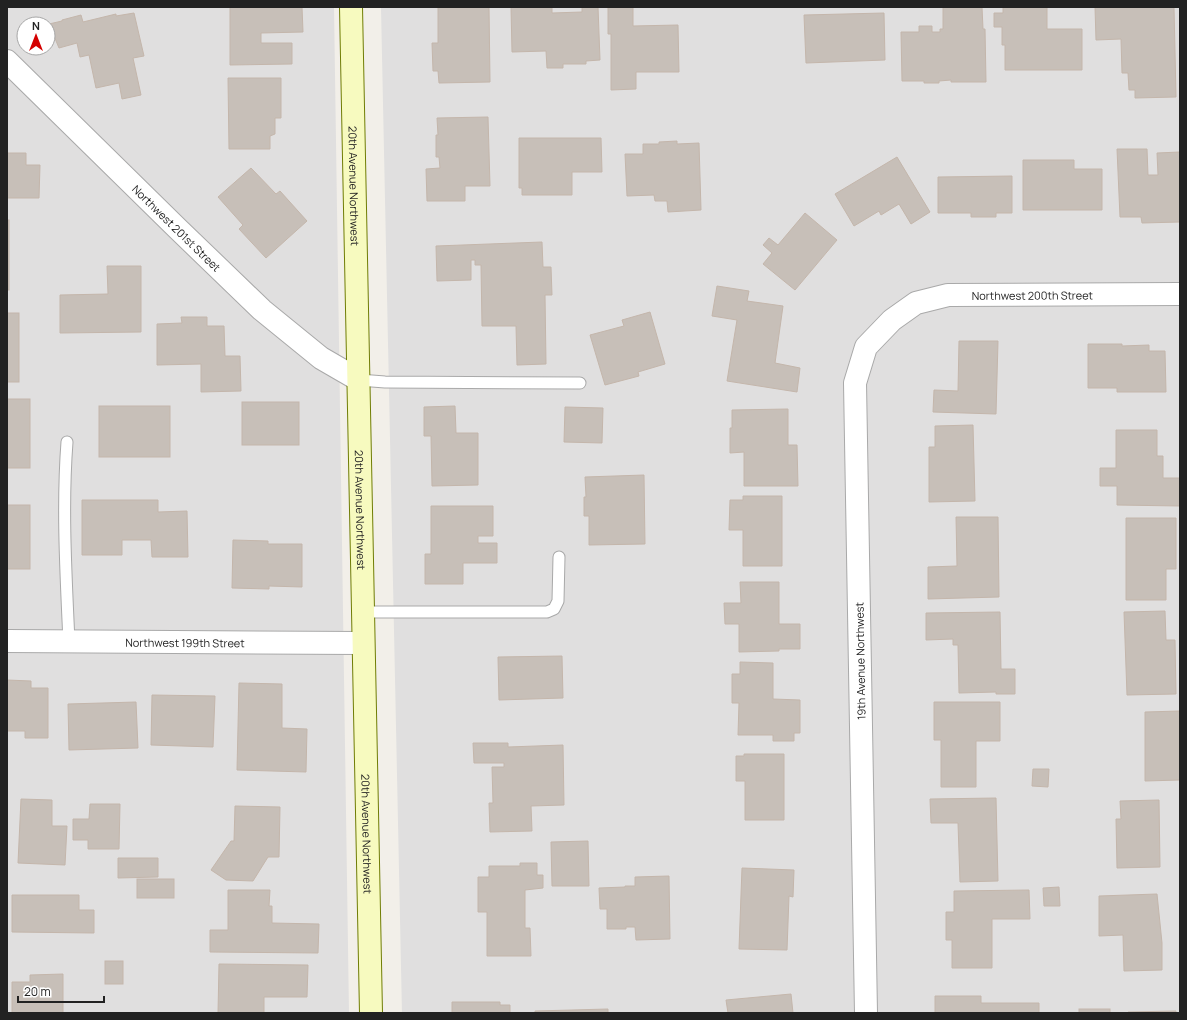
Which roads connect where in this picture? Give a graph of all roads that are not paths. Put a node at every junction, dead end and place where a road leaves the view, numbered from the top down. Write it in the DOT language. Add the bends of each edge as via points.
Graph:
graph roads {
  1 [pos="351,7"];
  2 [pos="7,61"];
  3 [pos="1180,294"];
  4 [pos="892,320"];
  5 [pos="358,380"];
  6 [pos="580,383"];
  7 [pos="67,442"];
  8 [pos="559,557"];
  9 [pos="363,612"];
  10 [pos="7,642"];
  11 [pos="69,642"];
  12 [pos="363,643"];
  13 [pos="371,1013"];
  14 [pos="866,1013"];
  1 -- 5 [label="street, 20th Avenue Northwest"];
  2 -- 5 [label="street, Northwest 201st Street" via="262,310 321,358"];
  3 -- 4 [label="street, Northwest 200th Street" via="948,295 916,303"];
  4 -- 14 [label="street, 19th Avenue Northwest" via="866,347 855,383"];
  5 -- 6 [label="lane"];
  5 -- 9 [label="street, 20th Avenue Northwest"];
  7 -- 11 [label="lane" via="64,530"];
  8 -- 9 [label="lane" via="558,601 554,609 547,612"];
  9 -- 12 [label="street, 20th Avenue Northwest"];
  10 -- 11 [label="street, Northwest 199th Street"];
  11 -- 12 [label="street, Northwest 199th Street"];
  12 -- 13 [label="street, 20th Avenue Northwest"];
}
